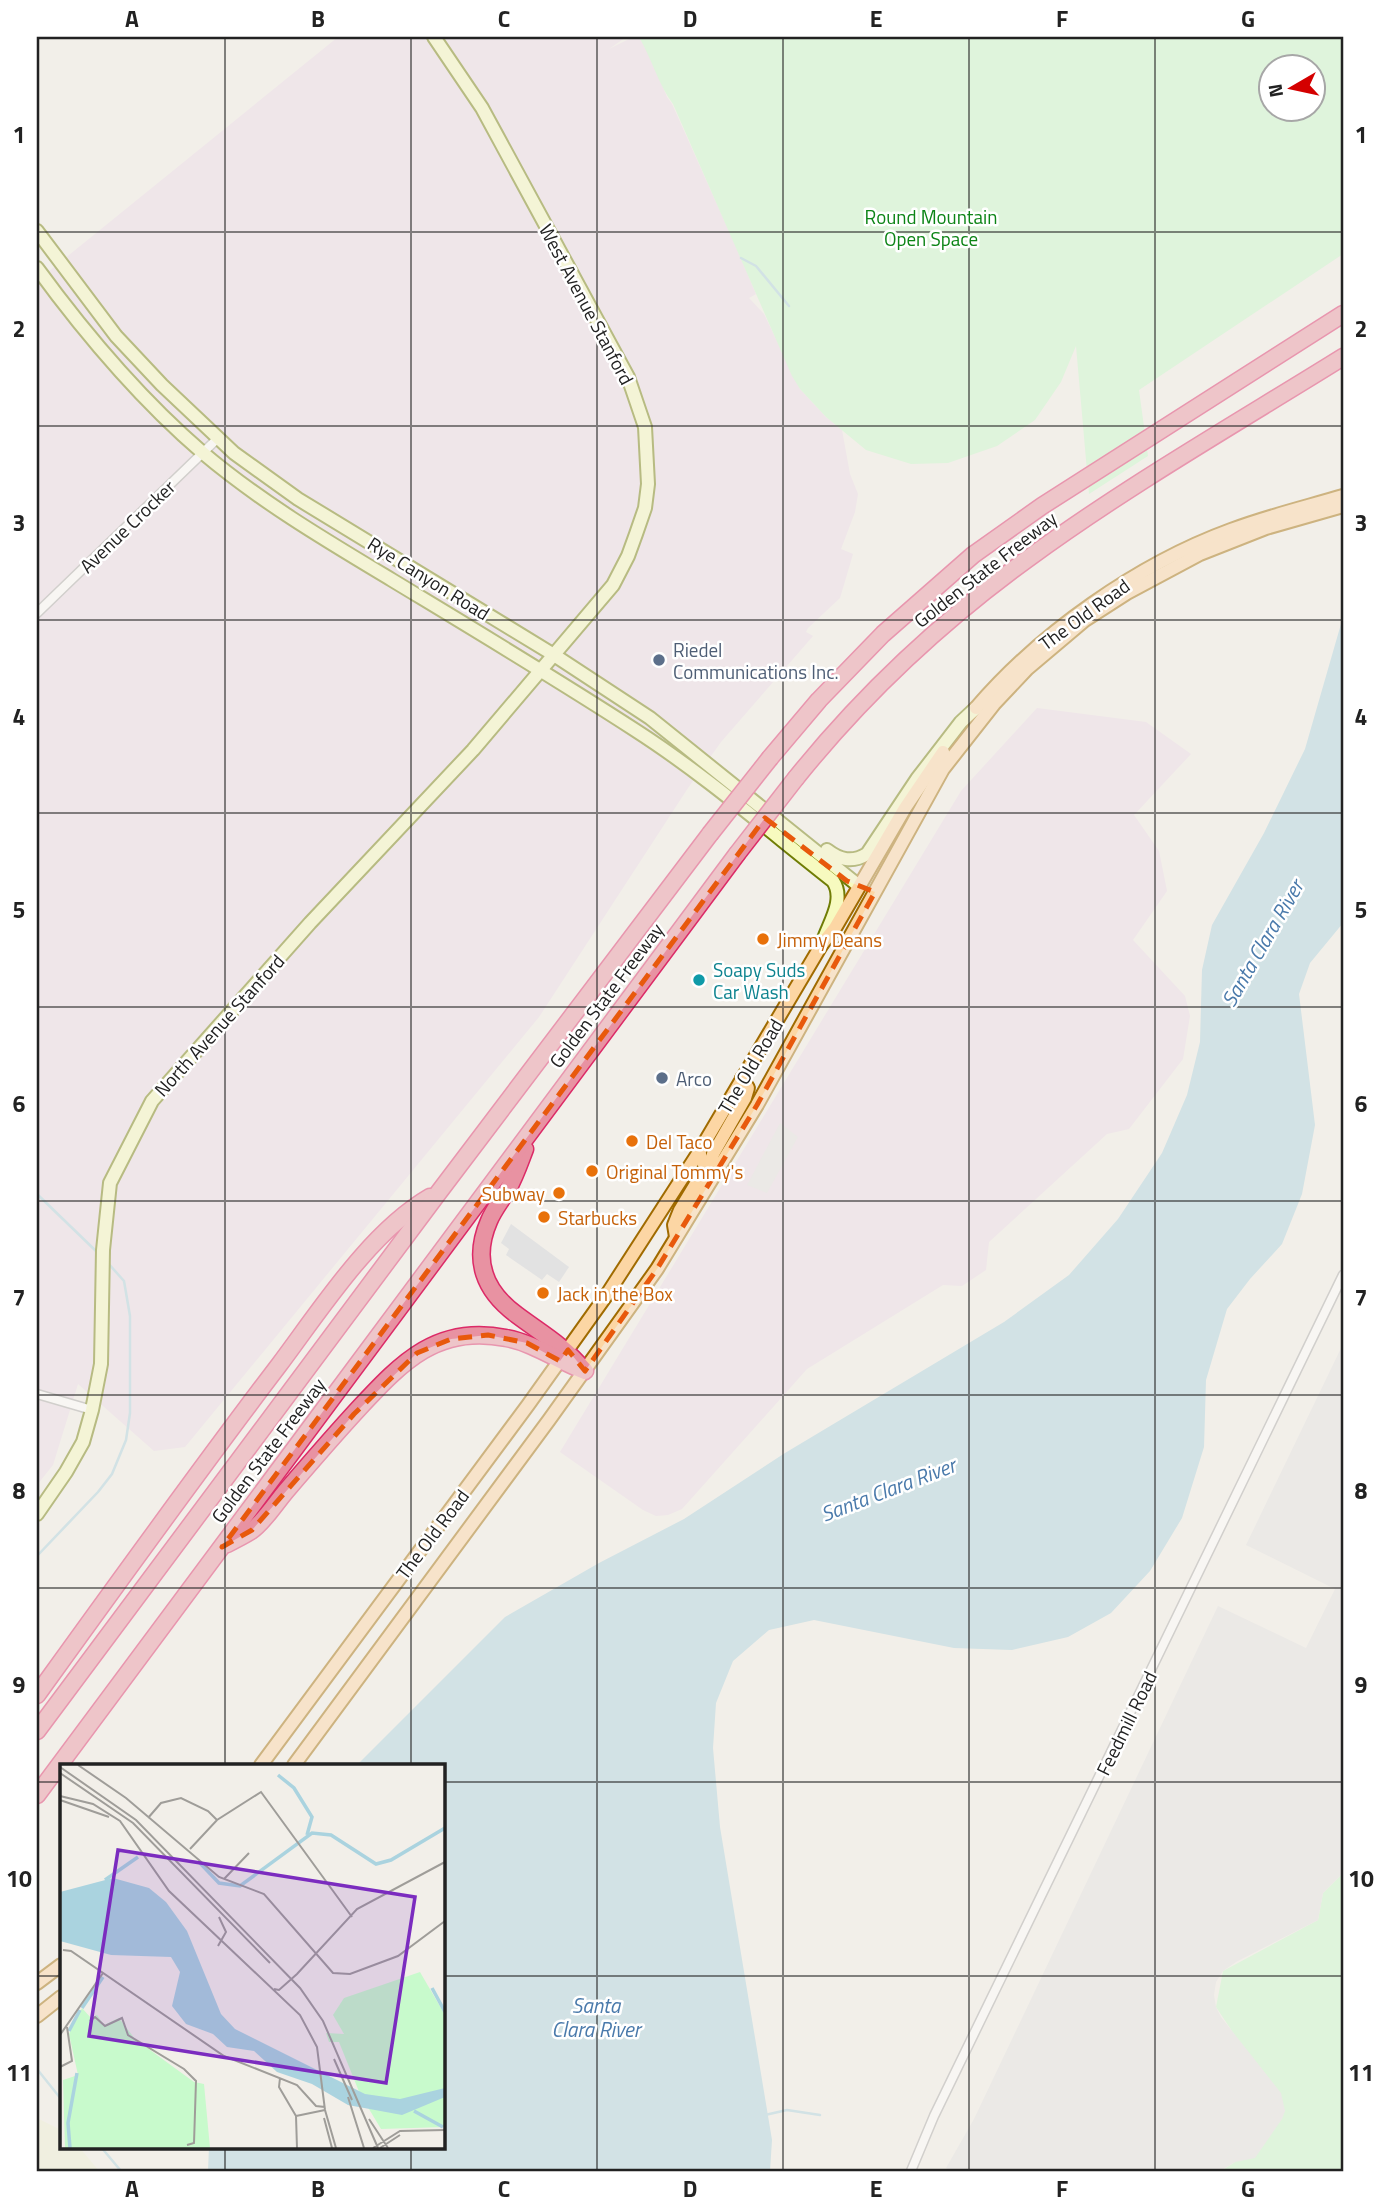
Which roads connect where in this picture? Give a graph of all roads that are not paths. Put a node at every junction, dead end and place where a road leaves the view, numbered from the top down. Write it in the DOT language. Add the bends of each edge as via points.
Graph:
graph roads {
  1 [pos="434,37"];
  2 [pos="37,231"];
  3 [pos="37,268"];
  4 [pos="1343,314"];
  5 [pos="1343,357"];
  6 [pos="217,439"];
  7 [pos="203,453"];
  8 [pos="1343,496"];
  9 [pos="1343,506"];
  10 [pos="1127,587"];
  11 [pos="1111,598"];
  12 [pos="37,613"];
  13 [pos="554,655"];
  14 [pos="540,671"];
  15 [pos="976,708"];
  16 [pos="661,747"];
  17 [pos="714,770"];
  18 [pos="859,886"];
  19 [pos="875,892"];
  20 [pos="822,944"];
  21 [pos="742,1078"];
  22 [pos="534,1127"];
  23 [pos="699,1152"];
  24 [pos="717,1169"];
  25 [pos="439,1192"];
  26 [pos="676,1237"];
  27 [pos="1343,1275"];
  28 [pos="564,1356"];
  29 [pos="585,1371"];
  30 [pos="37,1394"];
  31 [pos="92,1410"];
  32 [pos="37,1514"];
  33 [pos="222,1547"];
  34 [pos="37,1695"];
  35 [pos="37,1731"];
  36 [pos="60,1764"];
  37 [pos="60,1764"];
  38 [pos="262,1764"];
  39 [pos="295,1764"];
  40 [pos="37,1795"];
  41 [pos="60,1966"];
  42 [pos="37,1983"];
  43 [pos="60,1998"];
  44 [pos="37,2016"];
  45 [pos="911,2171"];
  1 -- 13 [label="main road, West Avenue Stanford" via="478,102 621,363 645,427 646,500 628,556 604,597"];
  2 -- 6 [label="main road, Rye Canyon Road" via="116,336"];
  3 -- 7 [label="main road, Rye Canyon Road" via="124,378"];
  4 -- 25 [label="highway, Golden State Freeway, bridge" via="1006,530 933,589 851,666 789,733"];
  5 -- 22 [label="highway, Golden State Freeway, bridge" via="1093,514 1027,559 937,631 796,778"];
  6 -- 7 [label="street, Avenue Crocker"];
  6 -- 13 [label="main road, Rye Canyon Road" via="299,499"];
  7 -- 12 [label="street, Avenue Crocker"];
  7 -- 14 [label="main road, Rye Canyon Road" via="279,511"];
  8 -- 10 [label="main road, The Old Road" via="1230,530 1152,567"];
  9 -- 10 [label="main road, The Old Road" via="1266,528"];
  10 -- 11 [label="main road, The Old Road"];
  11 -- 15 [label="main road, The Old Road" via="1069,622"];
  11 -- 19 [label="main road, The Old Road" via="1027,669 994,704 943,769"];
  13 -- 14 [label="main road, North Avenue Stanford"];
  13 -- 17 [label="main road, Rye Canyon Road" via="650,718"];
  14 -- 16 [label="main road, Rye Canyon Road"];
  14 -- 31 [label="main road, North Avenue Stanford" via="152,1101 110,1182 103,1250 101,1364"];
  15 -- 17 [label="main road" via="917,779 876,844 853,860 835,856"];
  15 -- 18 [label="main road, The Old Road" via="905,808"];
  16 -- 18 [label="main road, Rye Canyon Road" via="673,747"];
  16 -- 20 [label="main road, Rye Canyon Road" via="837,886 838,903"];
  17 -- 18 [label="main road, Rye Canyon Road"];
  18 -- 19 [label="main road, Rye Canyon Road"];
  18 -- 20 [label="main road, The Old Road"];
  19 -- 24 [label="main road, The Old Road"];
  20 -- 21 [label="main road, The Old Road"];
  21 -- 23 [label="main road, The Old Road"];
  21 -- 24 [label="main road" via="748,1088 713,1154"];
  22 -- 28 [label="highway" via="509,1188 488,1222 482,1267 493,1293"];
  22 -- 33 [label="highway, Golden State Freeway"];
  23 -- 26 [label="main road" via="705,1167 680,1210 674,1225"];
  23 -- 28 [label="main road, The Old Road"];
  24 -- 26 [label="main road, The Old Road"];
  25 -- 34 [label="highway" via="412,1207 346,1276"];
  25 -- 35 [label="highway, Golden State Freeway"];
  26 -- 29 [label="main road, The Old Road"];
  27 -- 45 [label="street, Feedmill Road"];
  28 -- 29 [label="highway"];
  28 -- 33 [label="highway" via="488,1335 451,1339 417,1353 373,1394 253,1530"];
  28 -- 38 [label="main road, The Old Road"];
  29 -- 39 [label="main road, The Old Road"];
  30 -- 31 [label="street"];
  31 -- 32 [label="main road, North Avenue Stanford" via="83,1442"];
  33 -- 37 [label="highway, Golden State Freeway"];
  36 -- 40 [label="highway, Golden State Freeway"];
  41 -- 42 [label="main road"];
  43 -- 44 [label="main road"];
}
